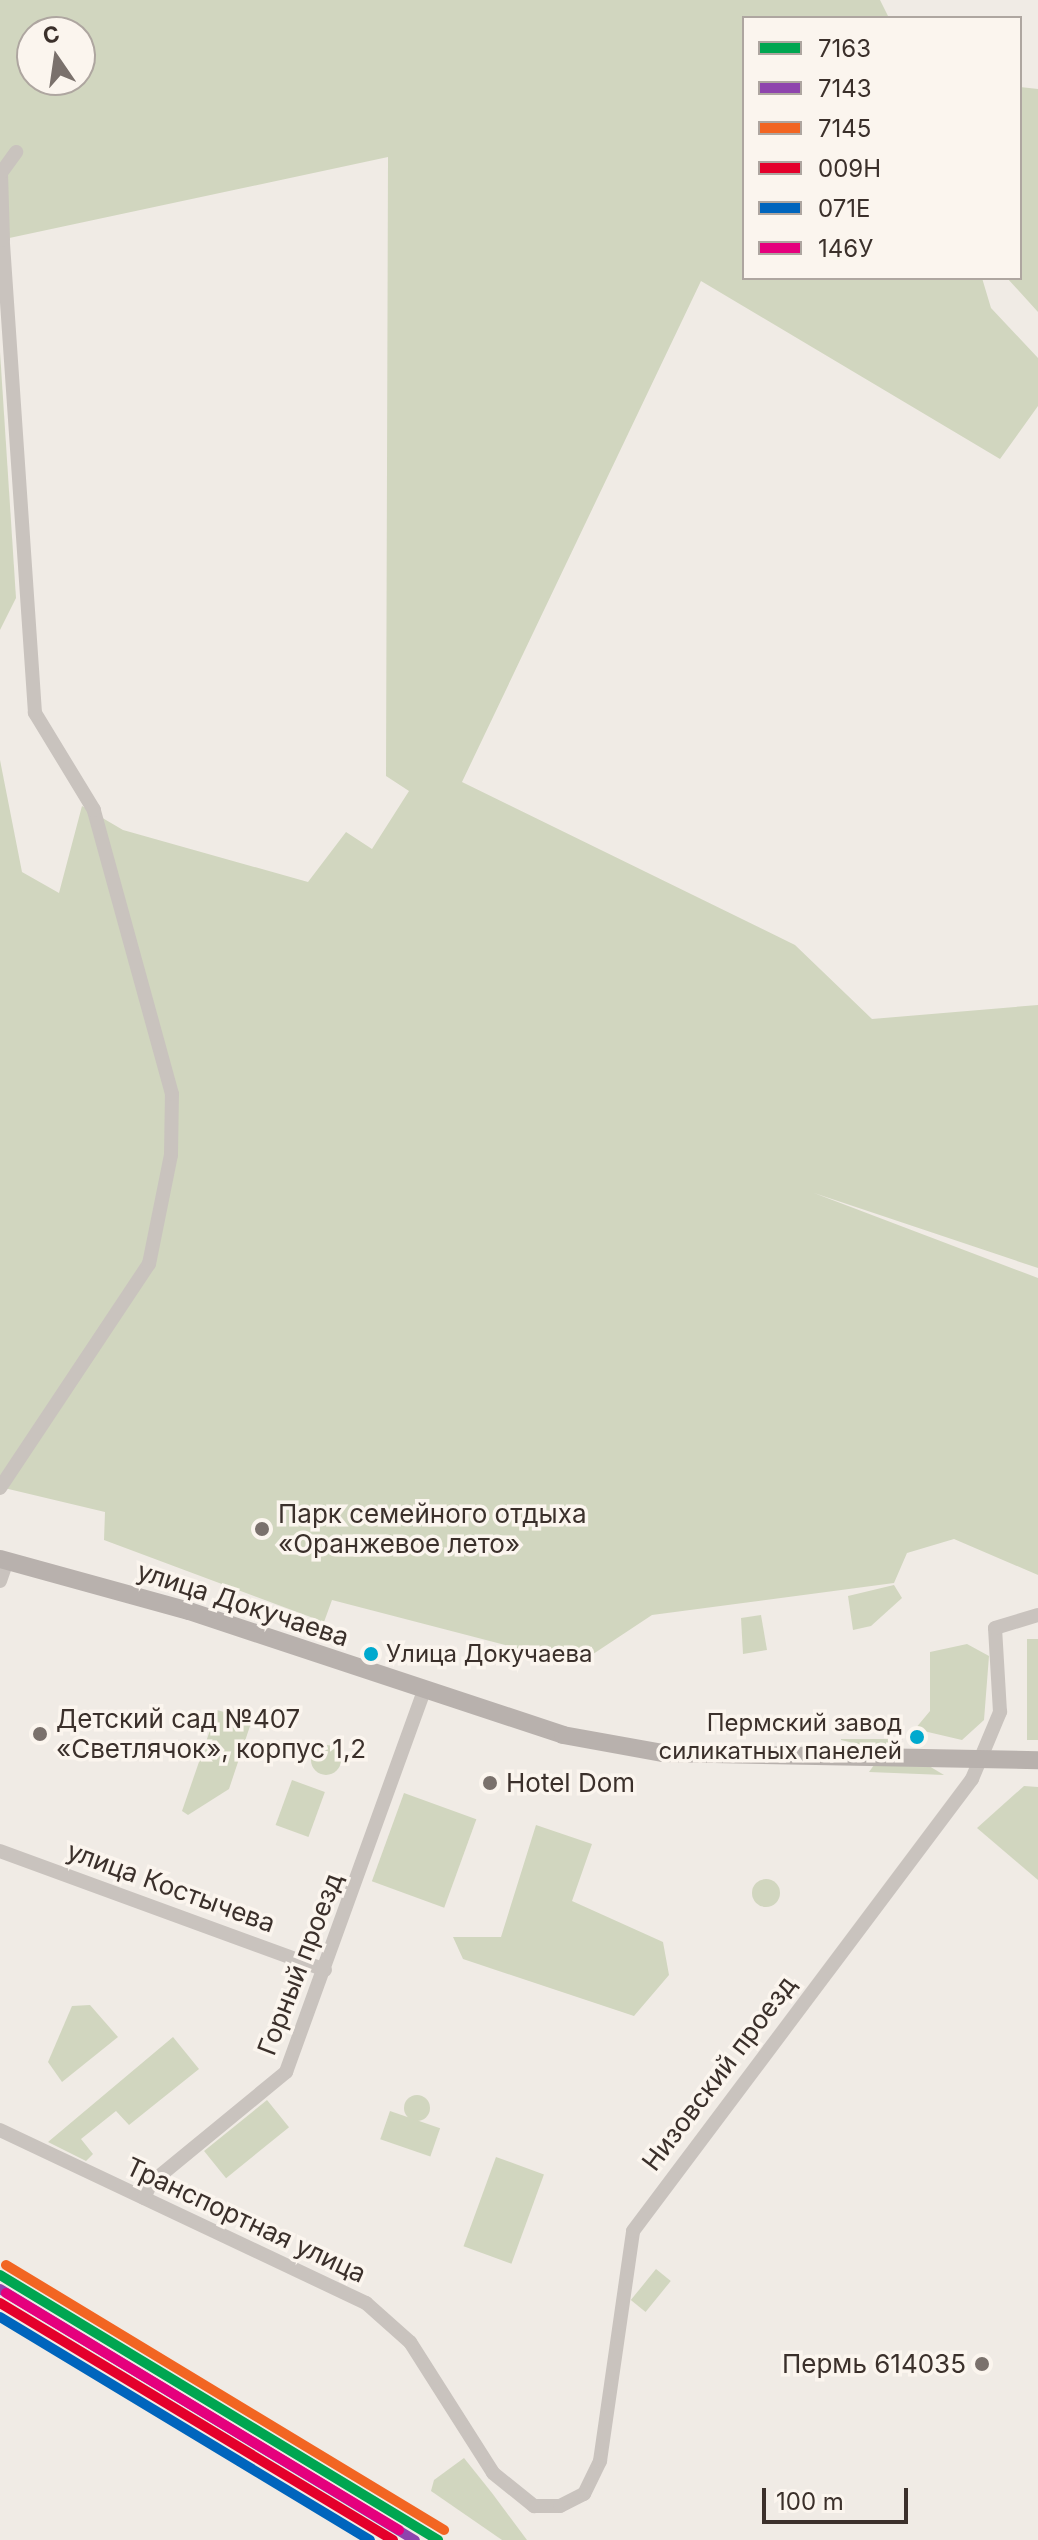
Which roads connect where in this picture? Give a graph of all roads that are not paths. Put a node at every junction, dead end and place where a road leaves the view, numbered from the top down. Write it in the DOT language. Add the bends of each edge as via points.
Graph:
graph roads {
  1 [pos="16,152"];
  2 [pos="0,1488"];
  3 [pos="4,1560"];
  4 [pos="0,1581"];
  5 [pos="1038,1615"];
  6 [pos="423,1693"];
  7 [pos="985,1759"];
  8 [pos="1038,1760"];
  9 [pos="0,1851"];
  10 [pos="325,1970"];
  11 [pos="0,2130"];
  12 [pos="144,2198"];
  13 [pos="600,2461"];
  1 -- 2 [label="street" via="1,183 35,713 94,810 143,979 172,1122 171,1168 149,1264"];
  3 -- 4 [label="street"];
  3 -- 6 [label="main road, улица Докучаева" via="200,1615"];
  5 -- 7 [label="street, Низовский проезд" via="995,1628 1000,1712"];
  6 -- 7 [label="main road, улица Докучаева" via="563,1735 663,1753"];
  6 -- 10 [label="street, Горный проезд"];
  7 -- 8 [label="main road, улица Докучаева"];
  7 -- 13 [label="street, Низовский проезд" via="633,2231"];
  9 -- 10 [label="street, улица Костычева"];
  10 -- 12 [label="street, Горный проезд" via="286,2072 151,2183"];
  11 -- 12 [label="street, Транспортная улица"];
  12 -- 13 [label="street, Транспортная улица" via="366,2303 429,2367 493,2473 534,2506 560,2506 584,2494"];
}
